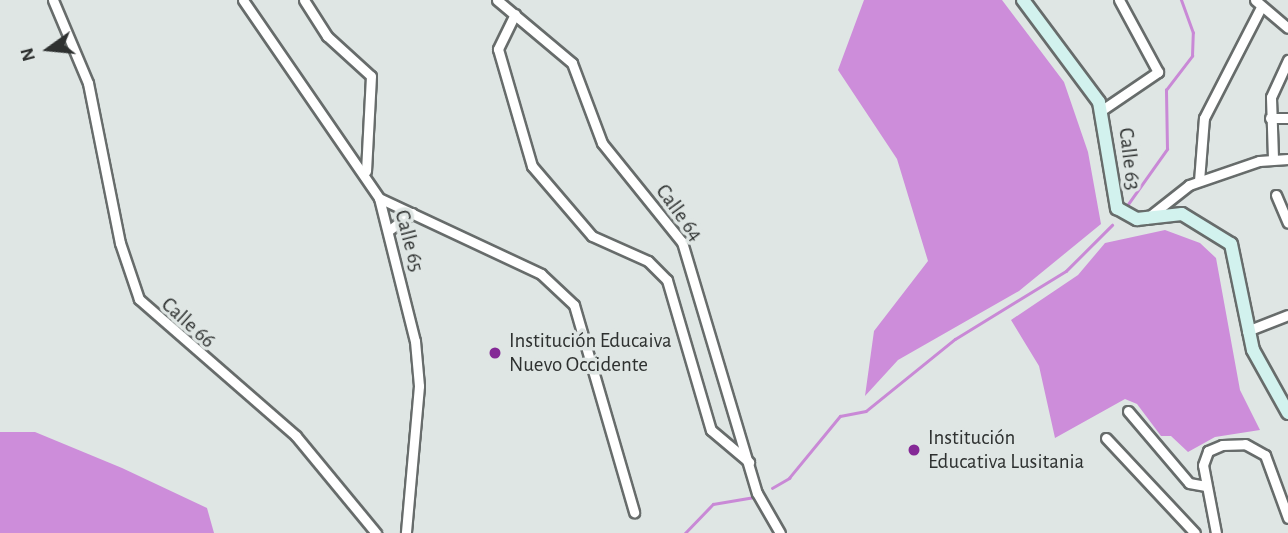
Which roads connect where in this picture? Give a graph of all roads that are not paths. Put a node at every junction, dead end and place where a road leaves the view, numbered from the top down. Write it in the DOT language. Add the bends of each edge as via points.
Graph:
graph roads {
  1 [pos="53,0"];
  2 [pos="243,0"];
  3 [pos="304,0"];
  4 [pos="497,0"];
  5 [pos="1023,0"];
  6 [pos="1120,0"];
  7 [pos="1258,4"];
  8 [pos="515,14"];
  9 [pos="1288,28"];
  10 [pos="1288,60"];
  11 [pos="1285,69"];
  12 [pos="1102,110"];
  13 [pos="1270,118"];
  14 [pos="1288,118"];
  15 [pos="1273,158"];
  16 [pos="1288,159"];
  17 [pos="366,173"];
  18 [pos="1199,181"];
  19 [pos="1276,195"];
  20 [pos="379,198"];
  21 [pos="412,213"];
  22 [pos="1146,219"];
  23 [pos="1288,223"];
  24 [pos="388,231"];
  25 [pos="1288,315"];
  26 [pos="1247,331"];
  27 [pos="1128,411"];
  28 [pos="1288,413"];
  29 [pos="1106,439"];
  30 [pos="749,462"];
  31 [pos="1206,486"];
  32 [pos="634,512"];
  33 [pos="1288,518"];
  34 [pos="1213,532"];
  35 [pos="376,533"];
  36 [pos="406,533"];
  37 [pos="780,533"];
  38 [pos="1195,533"];
  1 -- 35 [label="street, Calle 66" via="89,83 120,243 139,299 311,451"];
  2 -- 17 [label="street, Calle 65"];
  3 -- 17 [label="street" via="327,36 371,76"];
  4 -- 8 [label="street, Calle 64"];
  5 -- 12 [label="main road, Calle 63"];
  6 -- 12 [label="street" via="1158,72"];
  7 -- 9 [label="street"];
  7 -- 18 [label="street" via="1204,118"];
  8 -- 30 [label="street, Calle 64" via="572,63 602,143 682,242"];
  8 -- 30 [label="street" via="498,49 532,166 582,227 649,261 667,280 711,430"];
  10 -- 11 [label="street"];
  11 -- 13 [label="street" via="1270,97"];
  12 -- 22 [label="main road, Calle 63" via="1117,208"];
  13 -- 14 [label="street"];
  13 -- 15 [label="street"];
  15 -- 16 [label="street"];
  15 -- 18 [label="street"];
  17 -- 20 [label="street, Calle 65"];
  18 -- 22 [label="street" via="1166,198"];
  19 -- 23 [label="street"];
  20 -- 21 [label="street"];
  20 -- 24 [label="street, Calle 65"];
  21 -- 24 [label="street"];
  21 -- 32 [label="street" via="541,274 574,305"];
  22 -- 26 [label="main road, Calle 63" via="1182,214 1228,239 1237,258"];
  24 -- 36 [label="street, Calle 65" via="419,386"];
  25 -- 26 [label="street"];
  26 -- 28 [label="main road, Calle 63" via="1258,365"];
  27 -- 31 [label="street" via="1189,483"];
  29 -- 38 [label="street"];
  30 -- 37 [label="street, Calle 64" via="757,493"];
  31 -- 33 [label="street" via="1208,452 1222,445 1254,446 1270,463"];
  31 -- 34 [label="street"];
}
